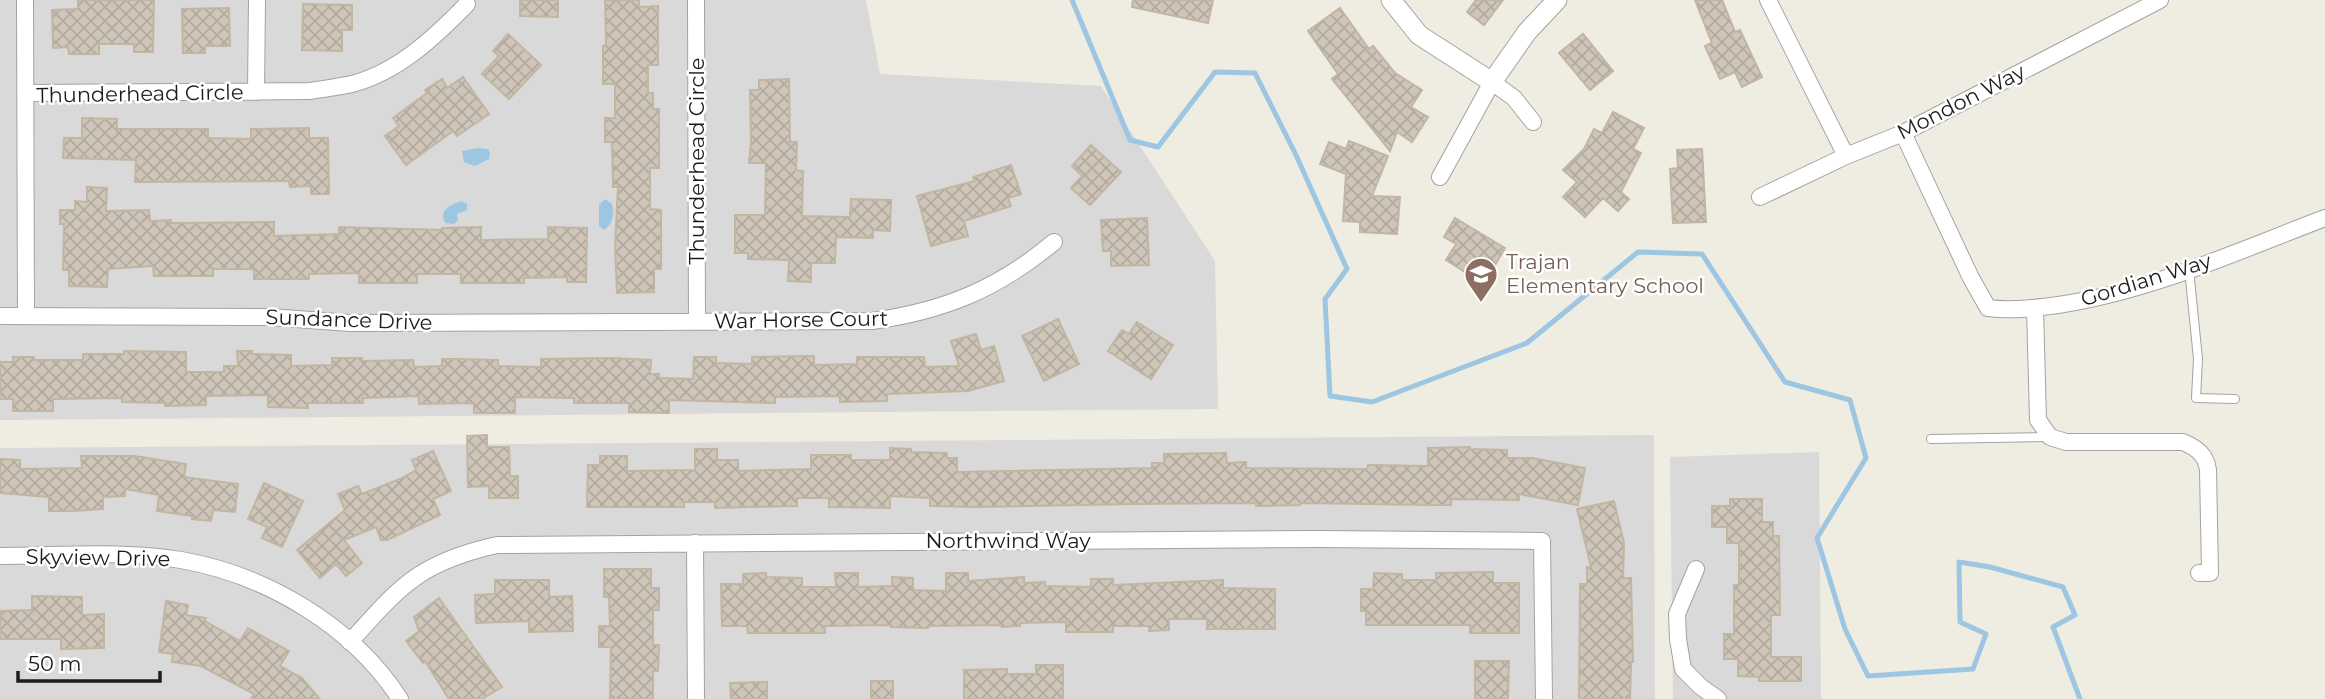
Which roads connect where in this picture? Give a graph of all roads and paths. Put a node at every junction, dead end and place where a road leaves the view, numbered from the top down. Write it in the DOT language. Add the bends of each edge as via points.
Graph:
graph roads {
  1 [pos="25,0"];
  2 [pos="257,0"];
  3 [pos="696,0"];
  4 [pos="1391,0"];
  5 [pos="1557,0"];
  6 [pos="1769,0"];
  7 [pos="2160,0"];
  8 [pos="467,4"];
  9 [pos="1492,82"];
  10 [pos="256,92"];
  11 [pos="27,93"];
  12 [pos="1534,122"];
  13 [pos="1903,133"];
  14 [pos="1846,156"];
  15 [pos="1440,177"];
  16 [pos="1760,197"];
  17 [pos="2325,218"];
  18 [pos="1054,242"];
  19 [pos="2189,270"];
  20 [pos="2035,308"];
  21 [pos="0,316"];
  22 [pos="26,316"];
  23 [pos="697,322"];
  24 [pos="2235,399"];
  25 [pos="2050,437"];
  26 [pos="1931,439"];
  27 [pos="695,542"];
  28 [pos="0,556"];
  29 [pos="1696,569"];
  30 [pos="2199,573"];
  31 [pos="350,642"];
  32 [pos="400,699"];
  33 [pos="696,699"];
  34 [pos="1544,699"];
  35 [pos="1718,699"];
  1 -- 11 [label="street"];
  2 -- 10 [label="street, Thunderhead Circle"];
  3 -- 23 [label="street, Thunderhead Circle"];
  4 -- 9 [label="street" via="1419,35"];
  5 -- 9 [label="street" via="1527,32"];
  6 -- 14 [label="street"];
  7 -- 13 [label="street, Mondon Way"];
  8 -- 10 [label="street" via="420,47 383,72 309,91"];
  9 -- 12 [label="street" via="1514,98"];
  9 -- 15 [label="street"];
  10 -- 11 [label="street, Thunderhead Circle"];
  11 -- 22 [label="street, Thunderhead Circle"];
  13 -- 14 [label="street, Mondon Way"];
  13 -- 20 [label="street, Gordian Way" via="1981,299 1988,308"];
  14 -- 16 [label="street, Mondon Way"];
  17 -- 19 [label="street, Gordian Way"];
  18 -- 23 [label="street, War Horse Court" via="1013,274 981,291 908,316 872,321"];
  19 -- 20 [label="street, Gordian Way" via="2098,299"];
  19 -- 24 [label="lane" via="2198,359 2196,398"];
  20 -- 25 [label="street" via="2038,420"];
  21 -- 22 [label="street, Sundance Drive"];
  22 -- 23 [label="street, Sundance Drive" via="270,317 350,323"];
  25 -- 26 [label="lane"];
  25 -- 30 [label="street" via="2066,442 2183,442 2195,447 2208,470 2210,573"];
  27 -- 31 [label="street, Northwind Way" via="519,544 466,552 413,577"];
  27 -- 33 [label="street"];
  27 -- 34 [label="street, Northwind Way" via="1542,541"];
  28 -- 31 [label="street, Skyview Drive" via="139,555 221,569 291,599"];
  29 -- 35 [label="street" via="1676,614 1683,669"];
  31 -- 32 [label="street, Skyview Drive"];
}
